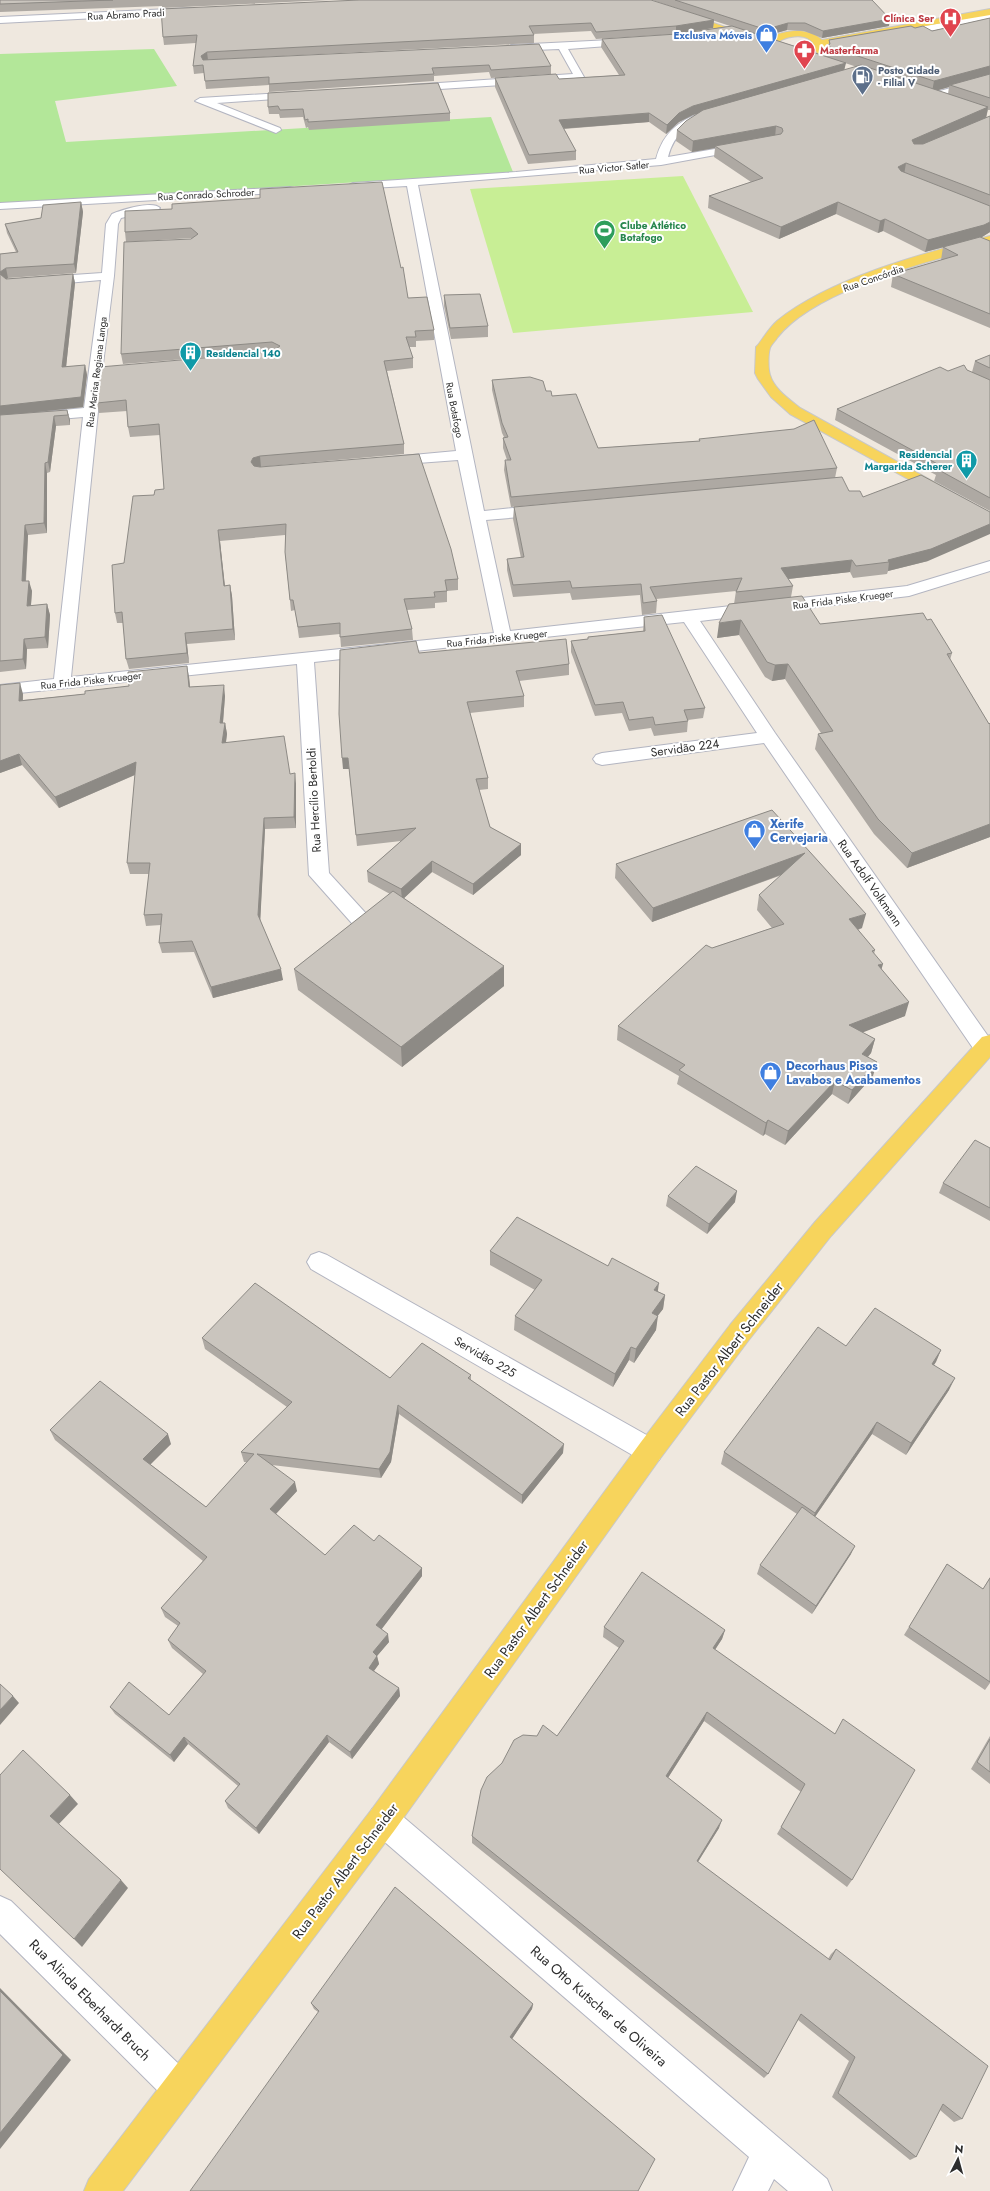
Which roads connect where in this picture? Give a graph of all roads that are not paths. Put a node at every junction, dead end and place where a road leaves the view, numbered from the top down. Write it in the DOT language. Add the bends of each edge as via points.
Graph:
graph roads {
  1 [pos="638,0"];
  2 [pos="990,4"];
  3 [pos="198,10"];
  4 [pos="990,12"];
  5 [pos="990,17"];
  6 [pos="0,20"];
  7 [pos="730,30"];
  8 [pos="707,34"];
  9 [pos="741,34"];
  10 [pos="808,36"];
  11 [pos="644,41"];
  12 [pos="776,43"];
  13 [pos="562,46"];
  14 [pos="820,46"];
  15 [pos="502,49"];
  16 [pos="990,80"];
  17 [pos="397,89"];
  18 [pos="310,94"];
  19 [pos="929,95"];
  20 [pos="954,103"];
  21 [pos="722,110"];
  22 [pos="276,130"];
  23 [pos="752,146"];
  24 [pos="661,162"];
  25 [pos="412,183"];
  26 [pos="341,187"];
  27 [pos="302,189"];
  28 [pos="270,191"];
  29 [pos="0,206"];
  30 [pos="990,240"];
  31 [pos="110,248"];
  32 [pos="124,248"];
  33 [pos="108,276"];
  34 [pos="31,282"];
  35 [pos="111,370"];
  36 [pos="95,372"];
  37 [pos="92,412"];
  38 [pos="0,420"];
  39 [pos="464,455"];
  40 [pos="378,462"];
  41 [pos="555,509"];
  42 [pos="477,516"];
  43 [pos="990,519"];
  44 [pos="990,566"];
  45 [pos="689,617"];
  46 [pos="503,637"];
  47 [pos="305,658"];
  48 [pos="62,683"];
  49 [pos="0,690"];
  50 [pos="769,737"];
  51 [pos="602,759"];
  52 [pos="364,924"];
  53 [pos="988,1045"];
  54 [pos="319,1262"];
  55 [pos="650,1451"];
  56 [pos="383,1820"];
  57 [pos="0,1912"];
  58 [pos="180,2088"];
  59 [pos="769,2153"];
  60 [pos="101,2191"];
  61 [pos="750,2191"];
  62 [pos="815,2191"];
  1 -- 7 [label="main road"];
  2 -- 10 [label="main road"];
  3 -- 6 [label="street, Rua Abramo Pradi"];
  4 -- 14 [label="main road" via="828,40"];
  5 -- 14 [label="street"];
  7 -- 8 [label="street"];
  7 -- 9 [label="main road"];
  9 -- 12 [label="main road"];
  9 -- 12 [label="main road"];
  10 -- 12 [label="main road"];
  10 -- 14 [label="main road" via="815,38"];
  11 -- 13 [label="street"];
  12 -- 14 [label="main road" via="810,50"];
  12 -- 14 [label="main road" via="828,62 822,56"];
  13 -- 15 [label="street"];
  13 -- 17 [label="street" via="579,77"];
  16 -- 19 [label="street"];
  18 -- 22 [label="street" via="200,101"];
  19 -- 20 [label="main road"];
  21 -- 24 [label="street, Rua Victor Satler" via="689,121 676,129 663,149"];
  23 -- 24 [label="street"];
  24 -- 25 [label="street, Rua Victor Satler"];
  25 -- 26 [label="street"];
  25 -- 39 [label="street, Rua Botafogo"];
  27 -- 28 [label="street, Rua Conrado Schroder"];
  28 -- 29 [label="street, Rua Conrado Schroder"];
  28 -- 31 [label="street, Rua Marisa Regiana Langa" via="116,216 112,224"];
  30 -- 43 [label="main road, Rua Concórdia" via="844,287 790,316 768,337 761,352 761,372 773,392 790,406 830,431"];
  31 -- 32 [label="street"];
  31 -- 33 [label="street, Rua Marisa Regiana Langa"];
  33 -- 34 [label="street"];
  33 -- 36 [label="street, Rua Marisa Regiana Langa"];
  35 -- 36 [label="street"];
  36 -- 37 [label="street, Rua Marisa Regiana Langa"];
  37 -- 38 [label="street"];
  37 -- 48 [label="street, Rua Marisa Regiana Langa"];
  39 -- 40 [label="street"];
  39 -- 42 [label="street, Rua Botafogo"];
  41 -- 42 [label="street"];
  42 -- 46 [label="street, Rua Botafogo"];
  44 -- 45 [label="street, Rua Frida Piske Krueger" via="910,591"];
  45 -- 46 [label="street, Rua Frida Piske Krueger"];
  45 -- 50 [label="street, Rua Adolf Volkmann"];
  46 -- 47 [label="street, Rua Frida Piske Krueger"];
  47 -- 48 [label="street, Rua Frida Piske Krueger"];
  47 -- 52 [label="street, Rua Hercílio Bertoldi" via="319,875"];
  48 -- 49 [label="street, Rua Frida Piske Krueger"];
  50 -- 51 [label="street, Servidão 224"];
  50 -- 53 [label="street, Rua Adolf Volkmann"];
  53 -- 55 [label="main road, Rua Pastor Albert Schneider" via="823,1229 739,1333"];
  54 -- 55 [label="street, Servidão 225"];
  55 -- 56 [label="main road, Rua Pastor Albert Schneider"];
  56 -- 58 [label="main road, Rua Pastor Albert Schneider"];
  56 -- 59 [label="street, Rua Otto Kutscher de Oliveira"];
  57 -- 58 [label="street, Rua Alinda Eberhardt Bruch"];
  58 -- 60 [label="main road, Rua Pastor Albert Schneider"];
  59 -- 61 [label="street"];
  59 -- 62 [label="street, Rua Otto Kutscher de Oliveira"];
}
